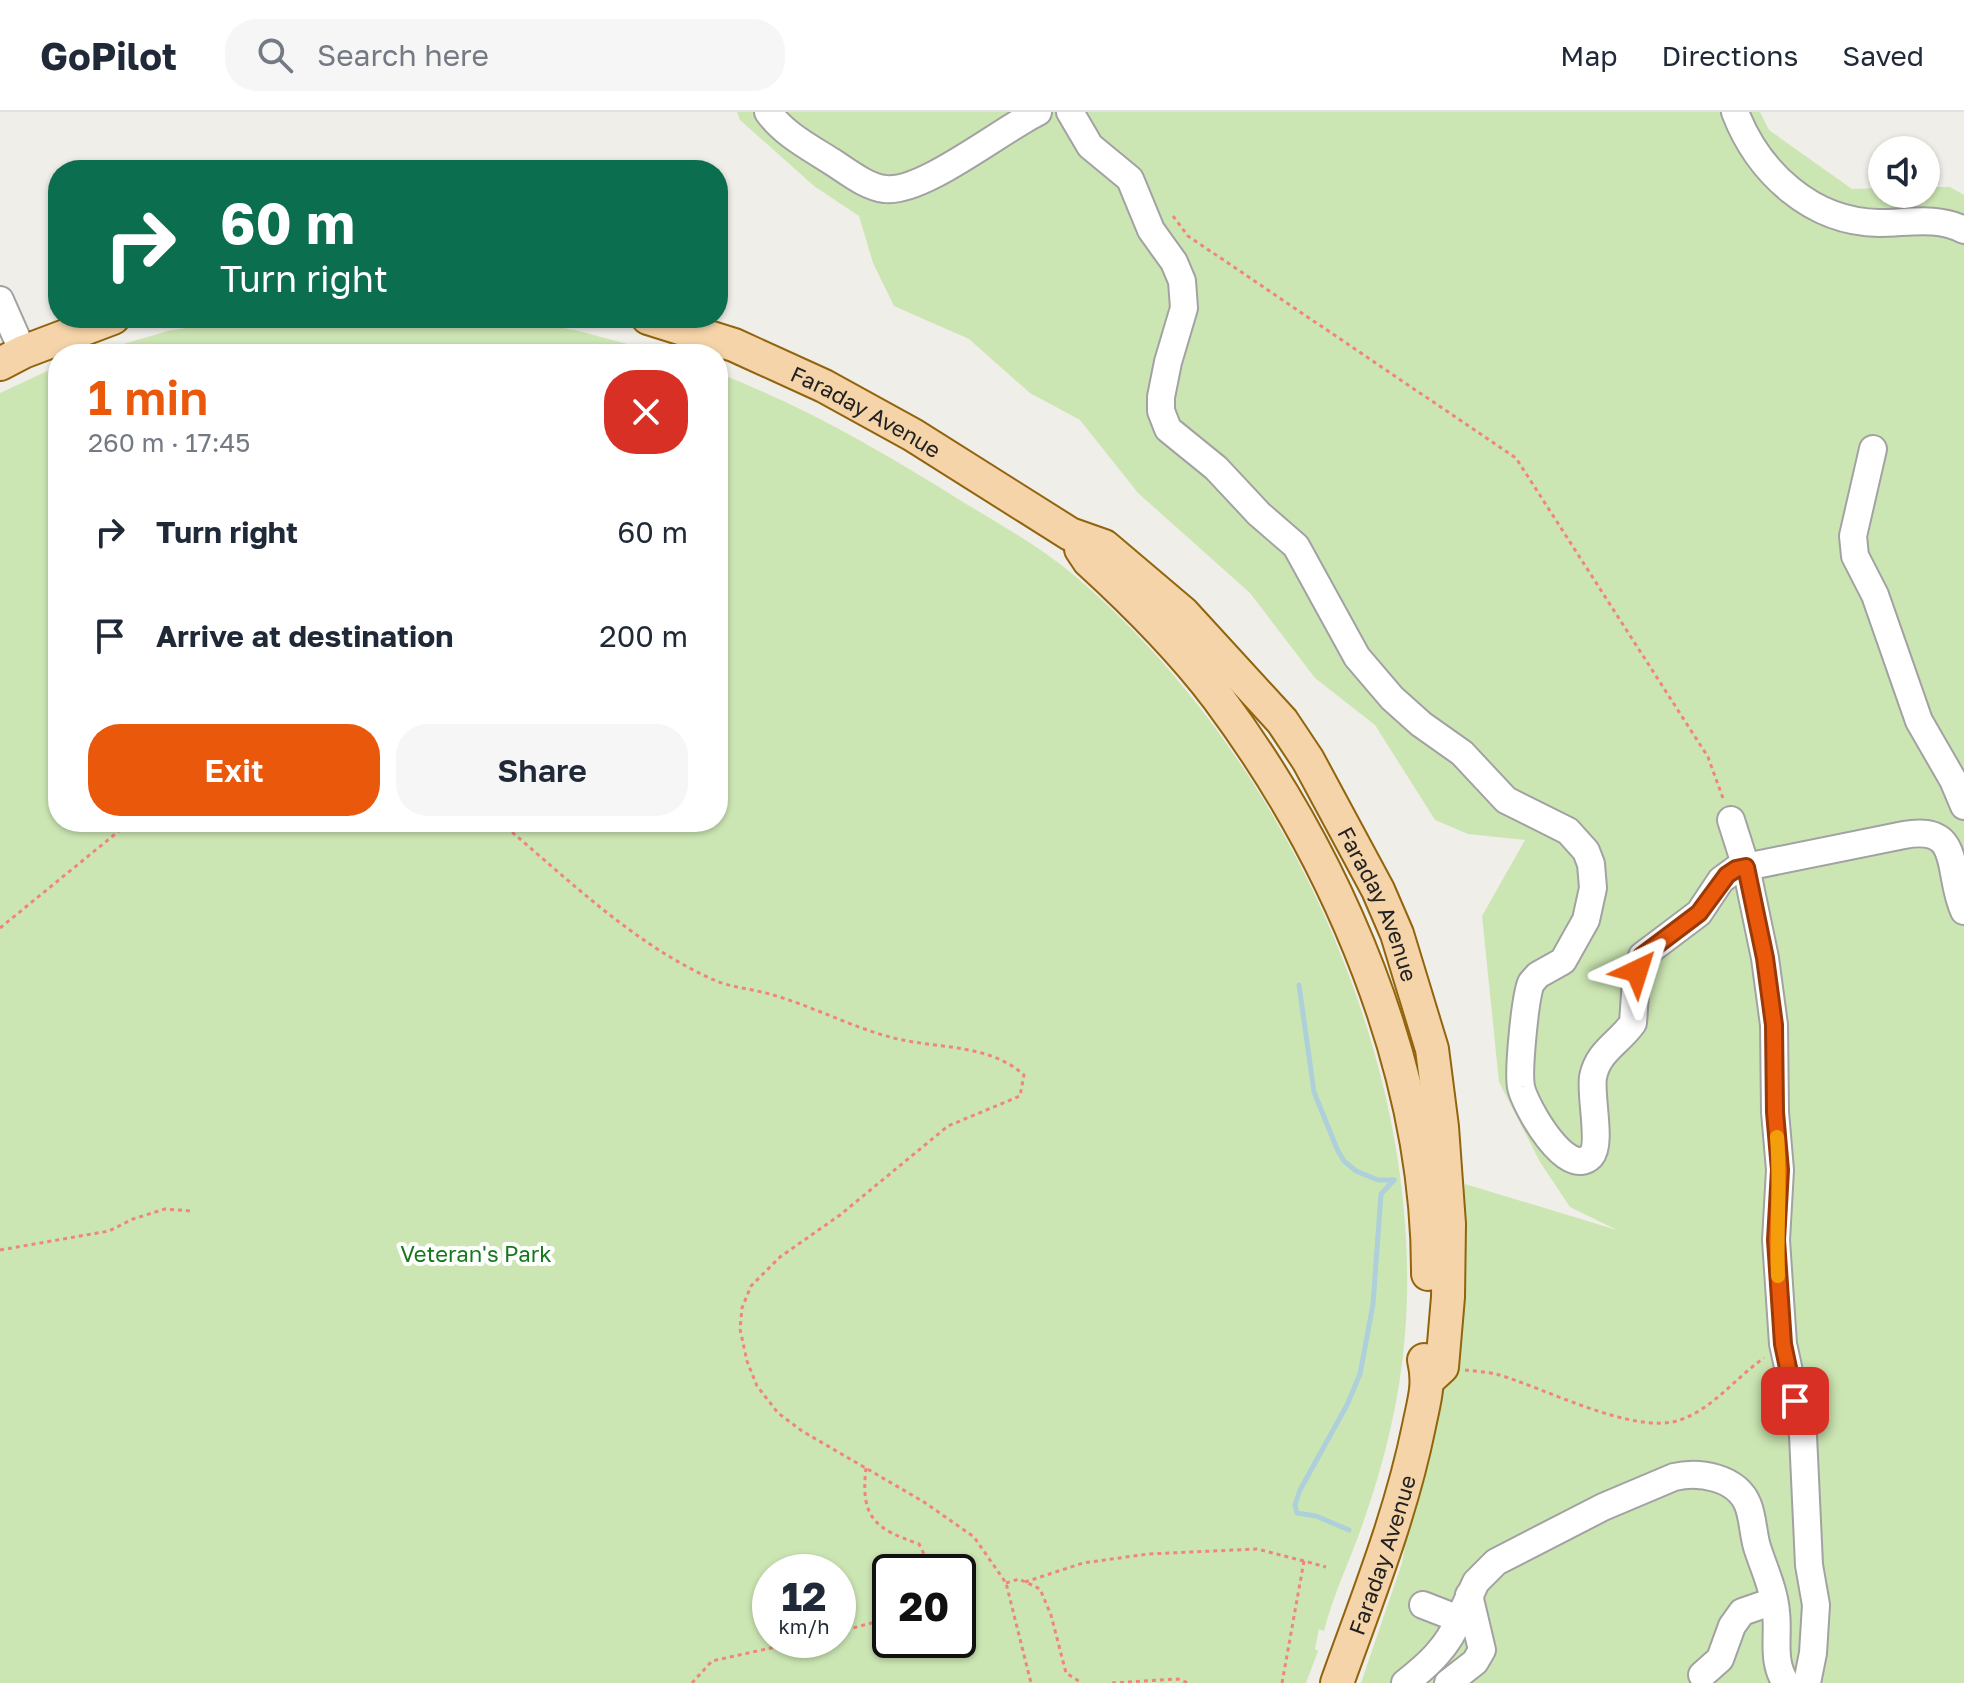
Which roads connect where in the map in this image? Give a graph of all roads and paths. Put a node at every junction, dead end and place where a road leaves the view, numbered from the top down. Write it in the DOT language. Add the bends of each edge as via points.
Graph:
graph roads {
  1 [pos="768,112"];
  2 [pos="1038,112"];
  3 [pos="1070,112"];
  4 [pos="1735,112"];
  5 [pos="1173,216"];
  6 [pos="1964,230"];
  7 [pos="0,300"];
  8 [pos="88,328"];
  9 [pos="680,328"];
  10 [pos="12,358"];
  11 [pos="1873,449"];
  12 [pos="1964,806"];
  13 [pos="1731,820"];
  14 [pos="118,832"];
  15 [pos="512,832"];
  16 [pos="1960,861"];
  17 [pos="1746,867"];
  18 [pos="1964,911"];
  19 [pos="0,928"];
  20 [pos="191,1211"];
  21 [pos="0,1250"];
  22 [pos="1783,1344"];
  23 [pos="1436,1373"];
  24 [pos="866,1468"];
  25 [pos="924,1554"];
  26 [pos="1304,1561"];
  27 [pos="1326,1567"];
  28 [pos="1025,1582"];
  29 [pos="1006,1583"];
  30 [pos="1774,1601"];
  31 [pos="1423,1605"];
  32 [pos="1464,1607"];
  33 [pos="752,1652"];
  34 [pos="1702,1675"];
  35 [pos="692,1683"];
  36 [pos="1031,1683"];
  37 [pos="1082,1683"];
  38 [pos="1112,1683"];
  39 [pos="1188,1683"];
  40 [pos="1282,1683"];
  41 [pos="1337,1683"];
  42 [pos="1405,1683"];
  43 [pos="1448,1683"];
  44 [pos="1786,1683"];
  45 [pos="1807,1683"];
  1 -- 2 [label="lane" via="799,141 844,169 895,190 922,181"];
  3 -- 17 [label="lane" via="1090,146 1130,179 1151,230 1182,281 1184,308 1161,397 1168,429 1296,546 1357,657 1392,698 1462,753 1506,800 1568,831 1586,851 1593,881 1589,912 1563,961 1531,983 1521,1074 1530,1105 1567,1158 1582,1161 1595,1150 1595,1070 1604,1052 1633,1023 1642,956 1699,913 1727,875"];
  4 -- 6 [label="lane" via="1771,174 1812,203 1866,223 1933,221"];
  5 -- 13 [label="path" via="1188,236 1516,458 1708,757"];
  7 -- 10 [label="lane"];
  8 -- 10 [label="main road"];
  9 -- 23 [label="main road, Faraday Avenue" via="734,345 824,386 1070,534 1089,561 1216,695 1259,755 1341,905 1382,1009 1408,1097 1428,1241 1424,1360"];
  11 -- 12 [label="lane" via="1853,536 1855,556 1875,595 1919,721"];
  13 -- 17 [label="lane"];
  14 -- 19 [label="path"];
  15 -- 24 [label="path" via="612,915 676,960 717,981 897,1039 985,1053 1009,1061 1024,1075 1020,1096 948,1126 780,1257 751,1286 742,1308 740,1329 757,1386 778,1413"];
  16 -- 17 [label="lane" via="1943,838 1924,833"];
  16 -- 18 [label="lane" via="1958,892"];
  17 -- 22 [label="lane" via="1774,1025 1780,1170 1776,1240"];
  20 -- 21 [label="path" via="165,1209 109,1231"];
  22 -- 23 [label="path" via="1708,1406 1677,1421 1642,1422 1598,1412 1494,1374"];
  22 -- 45 [label="lane" via="1803,1435 1816,1605"];
  23 -- 41 [label="main road, Faraday Avenue" via="1389,1539"];
  24 -- 25 [label="path" via="863,1489 870,1514 884,1532 919,1544"];
  24 -- 29 [label="path" via="974,1537"];
  26 -- 27 [label="path"];
  26 -- 28 [label="path" via="1257,1549 1148,1554 1083,1563"];
  26 -- 40 [label="path"];
  28 -- 29 [label="path"];
  28 -- 37 [label="path" via="1040,1589 1066,1673"];
  29 -- 36 [label="path"];
  30 -- 32 [label="lane" via="1745,1498 1727,1483 1698,1475 1651,1486 1515,1550 1483,1573"];
  30 -- 34 [label="lane" via="1742,1612 1720,1659"];
  30 -- 44 [label="lane" via="1777,1665"];
  31 -- 32 [label="lane"];
  32 -- 42 [label="lane" via="1439,1654"];
  32 -- 43 [label="lane" via="1481,1654"];
  33 -- 35 [label="path" via="712,1661"];
  38 -- 39 [label="path"];
}
